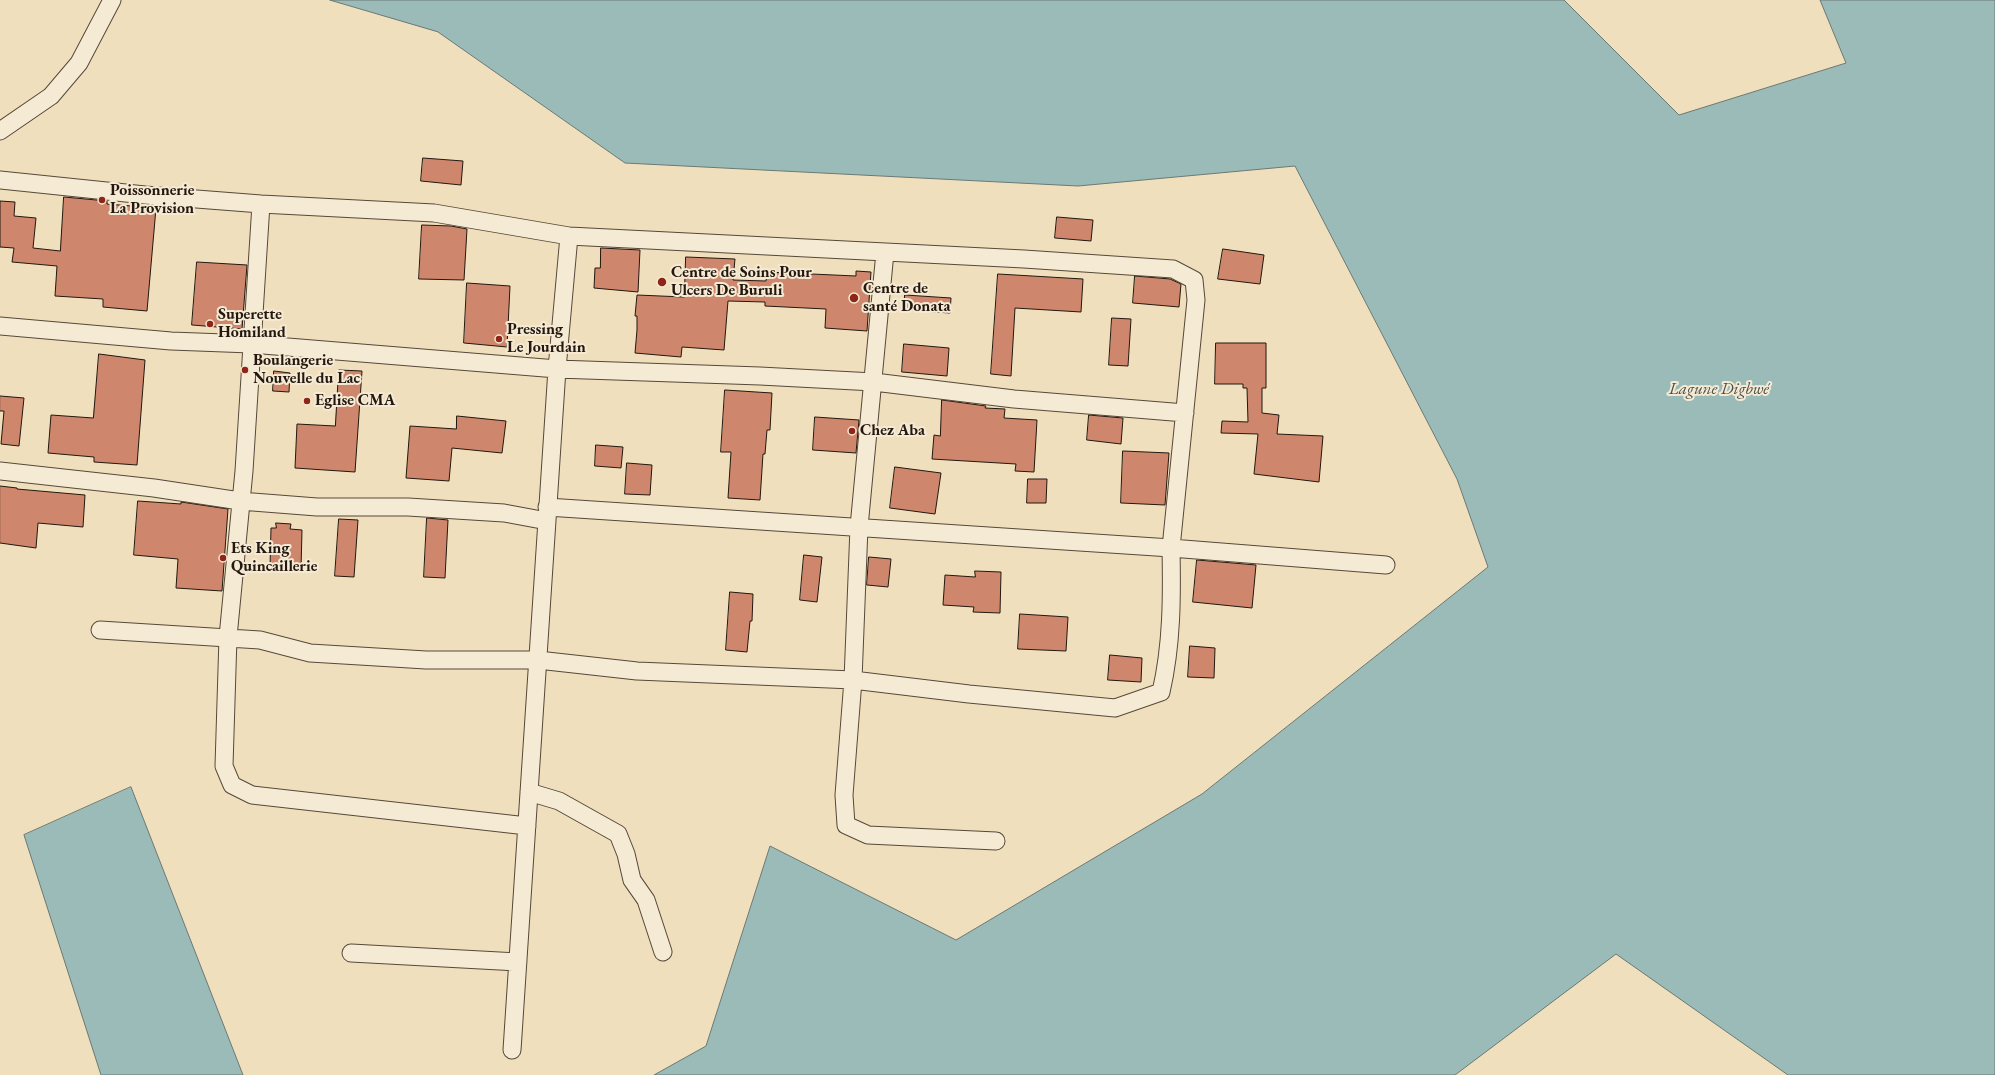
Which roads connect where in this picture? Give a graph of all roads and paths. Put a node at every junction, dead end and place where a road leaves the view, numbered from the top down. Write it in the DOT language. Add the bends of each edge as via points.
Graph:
graph roads {
  1 [pos="112,0"];
  2 [pos="0,131"];
  3 [pos="0,180"];
  4 [pos="261,204"];
  5 [pos="569,236"];
  6 [pos="885,252"];
  7 [pos="0,326"];
  8 [pos="250,344"];
  9 [pos="557,369"];
  10 [pos="874,382"];
  11 [pos="1185,413"];
  12 [pos="0,471"];
  13 [pos="240,501"];
  14 [pos="547,514"];
  15 [pos="859,527"];
  16 [pos="1171,548"];
  17 [pos="1386,565"];
  18 [pos="100,630"];
  19 [pos="228,637"];
  20 [pos="538,660"];
  21 [pos="853,680"];
  22 [pos="529,792"];
  23 [pos="527,826"];
  24 [pos="996,841"];
  25 [pos="663,952"];
  26 [pos="351,953"];
  27 [pos="518,962"];
  28 [pos="512,1050"];
  1 -- 2 [label="street" via="79,64 51,96"];
  3 -- 4 [label="street"];
  4 -- 5 [label="street" via="434,213"];
  4 -- 8 [label="street"];
  5 -- 6 [label="street"];
  5 -- 9 [label="street"];
  6 -- 10 [label="street"];
  6 -- 11 [label="street" via="1173,269 1194,280 1196,300"];
  7 -- 8 [label="street" via="171,341"];
  8 -- 9 [label="street"];
  8 -- 13 [label="street" via="244,471"];
  9 -- 10 [label="street"];
  9 -- 14 [label="street"];
  10 -- 11 [label="street" via="1014,399"];
  10 -- 15 [label="street"];
  11 -- 16 [label="street"];
  12 -- 13 [label="street" via="154,488"];
  13 -- 14 [label="street" via="317,507 408,507"];
  13 -- 19 [label="street"];
  14 -- 15 [label="street"];
  14 -- 20 [label="street"];
  15 -- 16 [label="street"];
  15 -- 21 [label="street"];
  16 -- 17 [label="street"];
  16 -- 21 [label="street" via="1168,650 1161,692 1115,708"];
  18 -- 19 [label="street"];
  19 -- 20 [label="street" via="260,640 310,653 426,660"];
  19 -- 23 [label="street" via="224,766 232,785 252,795"];
  20 -- 21 [label="street" via="637,671"];
  20 -- 22 [label="street"];
  21 -- 24 [label="street" via="844,794 846,825 868,835"];
  22 -- 23 [label="street"];
  22 -- 25 [label="street" via="559,801 618,834 632,880 646,900"];
  23 -- 27 [label="street"];
  26 -- 27 [label="street"];
  27 -- 28 [label="street"];
}
